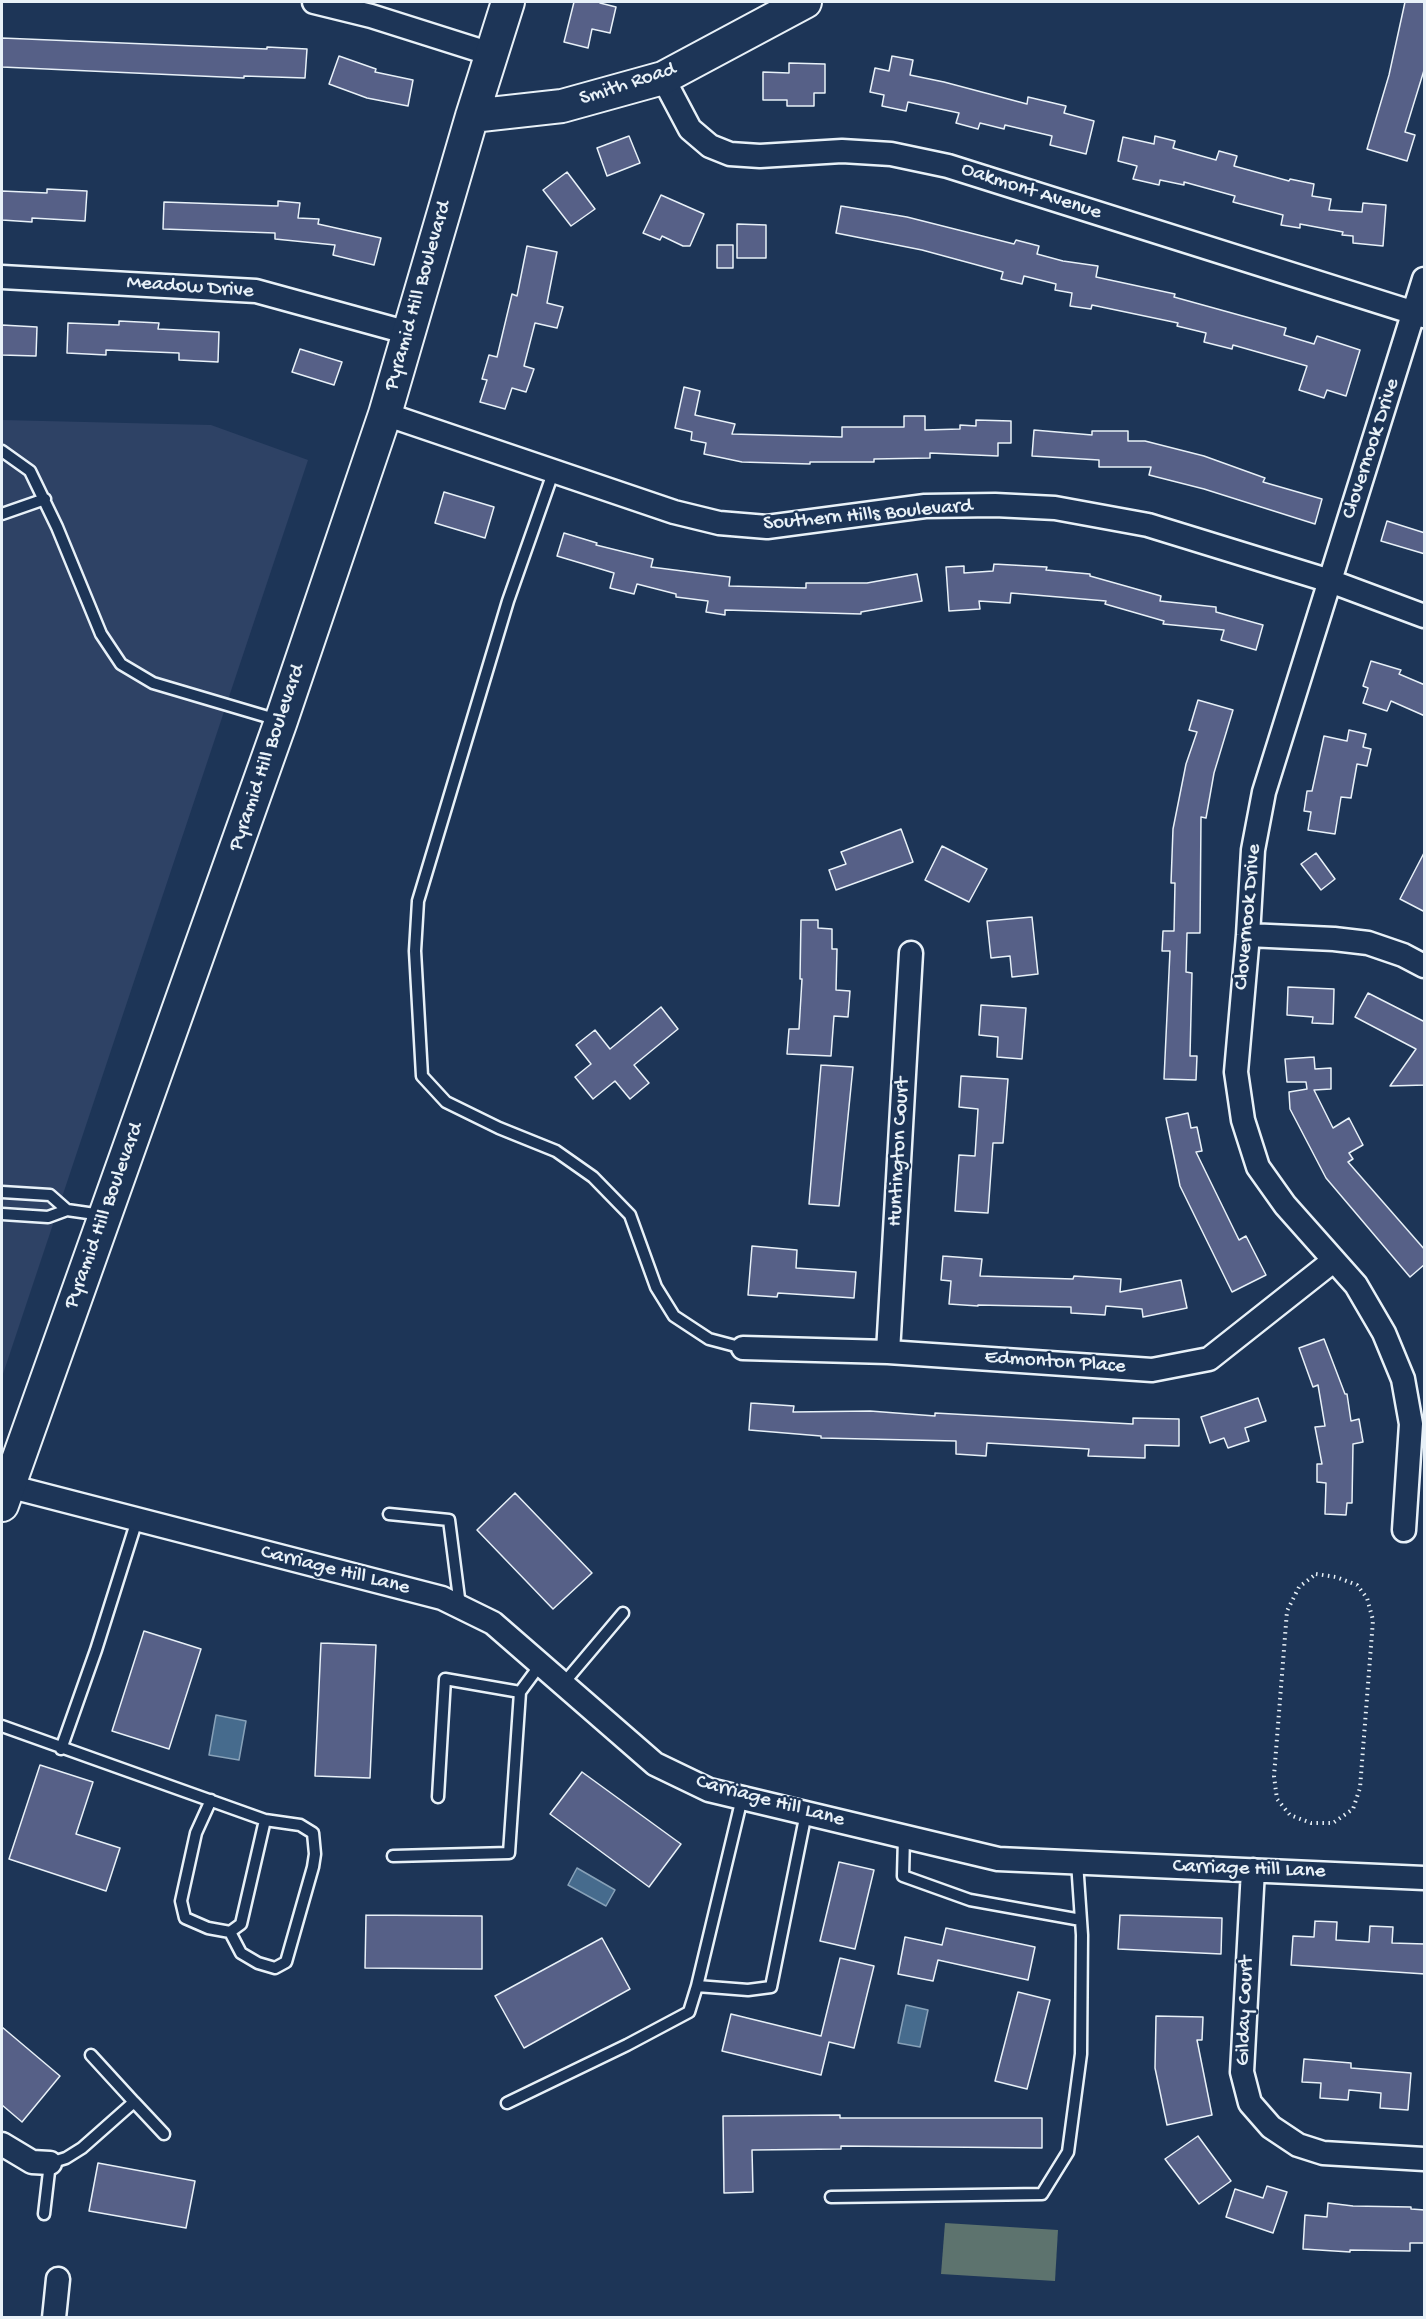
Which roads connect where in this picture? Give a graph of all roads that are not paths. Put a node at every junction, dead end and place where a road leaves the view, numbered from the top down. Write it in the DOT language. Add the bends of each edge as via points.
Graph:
graph roads {
  1 [pos="314,2"];
  2 [pos="508,2"];
  3 [pos="805,2"];
  4 [pos="491,54"];
  5 [pos="663,78"];
  6 [pos="472,117"];
  7 [pos="2,277"];
  8 [pos="1425,279"];
  9 [pos="1420,315"];
  10 [pos="409,333"];
  11 [pos="385,414"];
  12 [pos="2,451"];
  13 [pos="554,470"];
  14 [pos="45,499"];
  15 [pos="2,514"];
  16 [pos="1329,581"];
  17 [pos="1425,616"];
  18 [pos="281,721"];
  19 [pos="1248,934"];
  20 [pos="912,953"];
  21 [pos="1425,966"];
  22 [pos="2,1192"];
  23 [pos="67,1210"];
  24 [pos="2,1214"];
  25 [pos="105,1215"];
  26 [pos="1333,1261"];
  27 [pos="743,1348"];
  28 [pos="888,1352"];
  29 [pos="4,1492"];
  30 [pos="389,1514"];
  31 [pos="137,1520"];
  32 [pos="1404,1530"];
  33 [pos="460,1607"];
  34 [pos="623,1613"];
  35 [pos="540,1665"];
  36 [pos="562,1684"];
  37 [pos="520,1692"];
  38 [pos="2,1726"];
  39 [pos="61,1749"];
  40 [pos="438,1797"];
  41 [pos="742,1798"];
  42 [pos="211,1800"];
  43 [pos="806,1813"];
  44 [pos="266,1820"];
  45 [pos="904,1837"];
  46 [pos="393,1856"];
  47 [pos="1077,1862"];
  48 [pos="1253,1870"];
  49 [pos="1425,1878"];
  50 [pos="1081,1920"];
  51 [pos="230,1932"];
  52 [pos="697,1986"];
  53 [pos="91,2055"];
  54 [pos="134,2102"];
  55 [pos="507,2103"];
  56 [pos="164,2134"];
  57 [pos="2,2144"];
  58 [pos="1425,2159"];
  59 [pos="50,2163"];
  60 [pos="831,2197"];
  61 [pos="44,2214"];
  62 [pos="58,2279"];
  63 [pos="54,2318"];
  1 -- 4 [label="street"];
  2 -- 4 [label="main road, Pyramid Hill Boulevard"];
  3 -- 5 [label="main road, Smith Road"];
  4 -- 6 [label="main road, Pyramid Hill Boulevard"];
  5 -- 6 [label="main road, Smith Road" via="562,106"];
  5 -- 9 [label="street, Oakmont Avenue" via="690,129 710,146 730,154 842,151 891,154 948,166"];
  6 -- 10 [label="main road, Pyramid Hill Boulevard"];
  7 -- 10 [label="street, Meadow Drive" via="256,291"];
  8 -- 9 [label="street, Clovernook Drive"];
  9 -- 16 [label="street, Clovernook Drive"];
  10 -- 11 [label="main road, Pyramid Hill Boulevard"];
  11 -- 13 [label="street, Southern Hills Boulevard"];
  11 -- 18 [label="main road, Pyramid Hill Boulevard"];
  12 -- 14 [label="lane" via="30,471"];
  13 -- 16 [label="street, Southern Hills Boulevard" via="674,512 719,523 767,527 925,506 1055,508 1148,525"];
  13 -- 27 [label="lane" via="508,601 418,901 415,951 422,1076 446,1102 556,1151 593,1177 630,1215 656,1287 674,1316 709,1340"];
  14 -- 15 [label="lane"];
  14 -- 18 [label="lane" via="101,634 121,664 153,683"];
  16 -- 17 [label="street, Southern Hills Boulevard"];
  16 -- 19 [label="street, Clovernook Drive" via="1263,792 1253,850"];
  18 -- 25 [label="main road, Pyramid Hill Boulevard"];
  19 -- 21 [label="street" via="1368,943"];
  19 -- 26 [label="street, Clovernook Drive" via="1236,1072 1243,1120 1258,1167"];
  20 -- 28 [label="street, Huntington Court"];
  22 -- 23 [label="lane" via="50,1195"];
  23 -- 24 [label="lane" via="48,1217"];
  23 -- 25 [label="lane"];
  25 -- 29 [label="main road, Pyramid Hill Boulevard"];
  26 -- 28 [label="street, Edmonton Place" via="1209,1359 1152,1370"];
  26 -- 32 [label="street, Clovernook Drive" via="1356,1285 1384,1333 1403,1378 1412,1424"];
  27 -- 28 [label="street, Edmonton Place"];
  29 -- 31 [label="street, Carriage Hill Lane"];
  30 -- 33 [label="lane" via="449,1520"];
  31 -- 33 [label="street, Carriage Hill Lane" via="442,1598"];
  31 -- 39 [label="lane"];
  33 -- 35 [label="street, Carriage Hill Lane" via="493,1623"];
  34 -- 36 [label="lane"];
  35 -- 36 [label="street, Carriage Hill Lane"];
  35 -- 37 [label="lane"];
  36 -- 41 [label="street, Carriage Hill Lane" via="655,1764 709,1790"];
  37 -- 40 [label="lane" via="445,1679"];
  37 -- 46 [label="lane" via="509,1853"];
  38 -- 39 [label="lane"];
  39 -- 42 [label="lane"];
  41 -- 43 [label="street, Carriage Hill Lane"];
  41 -- 52 [label="lane"];
  42 -- 44 [label="lane"];
  42 -- 51 [label="lane" via="196,1833 181,1901 185,1918"];
  43 -- 45 [label="street, Carriage Hill Lane"];
  43 -- 52 [label="lane" via="771,1987"];
  44 -- 51 [label="lane" via="242,1924"];
  44 -- 51 [label="lane" via="300,1825 313,1833 313,1867 286,1962 275,1968 258,1963 241,1953"];
  45 -- 47 [label="street, Carriage Hill Lane" via="998,1859"];
  45 -- 50 [label="lane" via="903,1875 970,1900"];
  47 -- 48 [label="street, Carriage Hill Lane"];
  47 -- 50 [label="lane"];
  48 -- 49 [label="street, Carriage Hill Lane"];
  48 -- 58 [label="street, Gilday Court" via="1242,2072 1250,2103 1271,2127 1298,2145 1323,2153"];
  50 -- 60 [label="lane" via="1081,2054 1068,2152 1042,2194"];
  52 -- 55 [label="lane" via="689,2012"];
  53 -- 54 [label="lane"];
  54 -- 56 [label="lane"];
  54 -- 59 [label="lane" via="82,2148"];
  57 -- 59 [label="street" via="32,2162"];
  59 -- 61 [label="lane"];
  62 -- 63 [label="street"];
}
